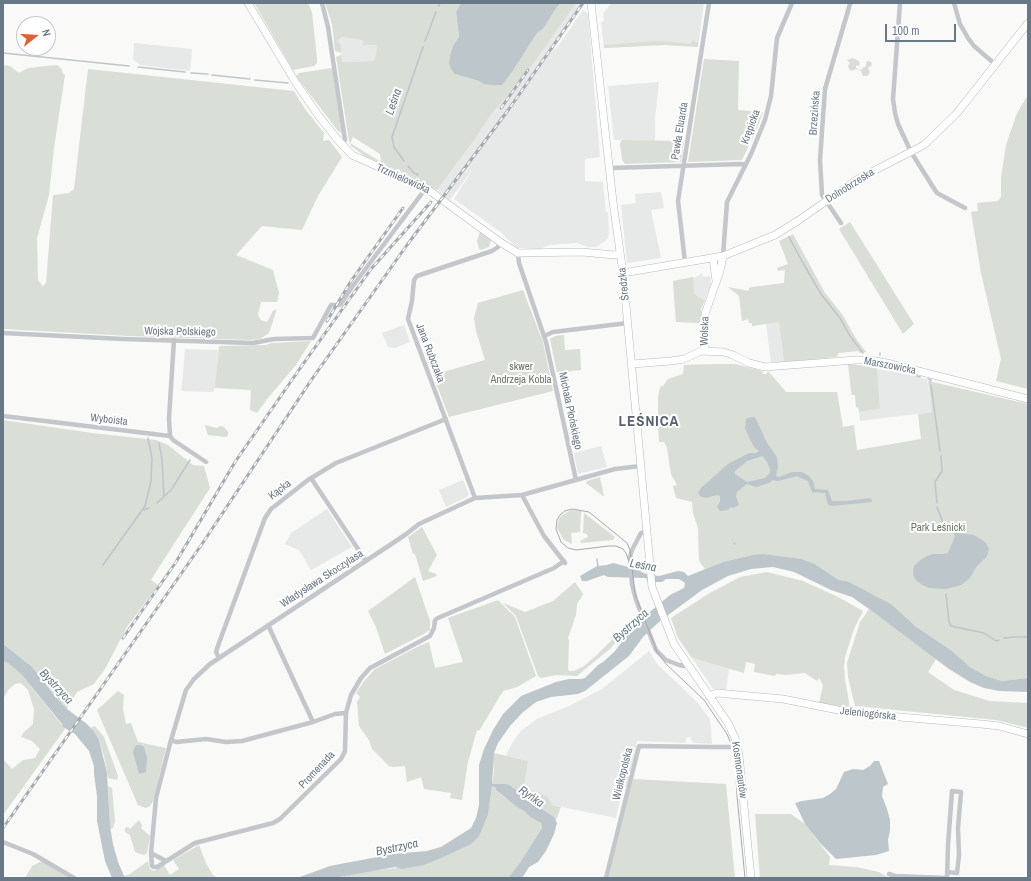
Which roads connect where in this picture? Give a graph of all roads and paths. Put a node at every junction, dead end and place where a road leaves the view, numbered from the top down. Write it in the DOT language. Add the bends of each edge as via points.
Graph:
graph roads {
  1 [pos="248,3"];
  2 [pos="322,3"];
  3 [pos="591,3"];
  4 [pos="709,3"];
  5 [pos="792,3"];
  6 [pos="900,3"];
  7 [pos="954,3"];
  8 [pos="850,4"];
  9 [pos="1028,22"];
  10 [pos="996,65"];
  11 [pos="341,144"];
  12 [pos="911,152"];
  13 [pos="745,165"];
  14 [pos="683,166"];
  15 [pos="610,168"];
  16 [pos="426,188"];
  17 [pos="826,201"];
  18 [pos="964,208"];
  19 [pos="841,223"];
  20 [pos="500,242"];
  21 [pos="518,253"];
  22 [pos="620,254"];
  23 [pos="723,256"];
  24 [pos="713,258"];
  25 [pos="685,262"];
  26 [pos="624,273"];
  27 [pos="716,285"];
  28 [pos="628,323"];
  29 [pos="3,333"];
  30 [pos="544,336"];
  31 [pos="174,340"];
  32 [pos="705,351"];
  33 [pos="632,364"];
  34 [pos="1028,398"];
  35 [pos="3,416"];
  36 [pos="446,419"];
  37 [pos="170,436"];
  38 [pos="206,462"];
  39 [pos="641,466"];
  40 [pos="311,478"];
  41 [pos="576,480"];
  42 [pos="522,495"];
  43 [pos="475,498"];
  44 [pos="644,532"];
  45 [pos="366,561"];
  46 [pos="654,594"];
  47 [pos="268,626"];
  48 [pos="219,658"];
  49 [pos="687,664"];
  50 [pos="709,696"];
  51 [pos="346,713"];
  52 [pos="313,722"];
  53 [pos="1028,734"];
  54 [pos="171,740"];
  55 [pos="737,745"];
  56 [pos="3,842"];
  57 [pos="151,854"];
  58 [pos="166,861"];
  59 [pos="947,872"];
  60 [pos="889,874"];
  61 [pos="74,878"];
  62 [pos="606,878"];
  63 [pos="751,878"];
  64 [pos="947,878"];
  1 -- 11 [label="street, Trzmielowicka" via="309,103"];
  2 -- 11 [label="street" via="345,140"];
  3 -- 15 [label="street, Średzka"];
  4 -- 14 [label="street, Pawła Eluarda"];
  5 -- 13 [label="street, Krępicka" via="777,38 771,96 766,115"];
  6 -- 12 [label="street" via="893,101 898,124"];
  7 -- 10 [label="street" via="960,24 968,38"];
  8 -- 17 [label="street, Brzezińska" via="825,92 820,171 822,195"];
  9 -- 10 [label="street, Dolnobrzeska"];
  10 -- 12 [label="street, Dolnobrzeska" via="942,129 924,145"];
  11 -- 16 [label="street, Trzmielowicka" via="363,161"];
  12 -- 17 [label="street, Dolnobrzeska" via="858,179"];
  12 -- 18 [label="street" via="936,191"];
  13 -- 14 [label="street"];
  13 -- 23 [label="street, Krępicka" via="727,202"];
  14 -- 15 [label="street"];
  14 -- 25 [label="street, Pawła Eluarda" via="678,201"];
  15 -- 22 [label="street, Średzka"];
  16 -- 20 [label="street, Trzmielowicka"];
  16 -- 31 [label="street, Wojska Polskiego" via="340,305 331,305 313,338 274,339 253,343"];
  17 -- 19 [label="street, Brzezińska"];
  17 -- 23 [label="street, Dolnobrzeska" via="777,234"];
  20 -- 21 [label="street, Trzmielowicka"];
  20 -- 36 [label="street, Jana Rubczaka" via="492,251 421,273 414,280 408,322"];
  21 -- 22 [label="street"];
  21 -- 30 [label="street, Michała Płońskiego" via="519,263"];
  22 -- 26 [label="street, Średzka"];
  23 -- 24 [label="street, Dolnobrzeska"];
  23 -- 27 [label="street, Wolska"];
  24 -- 25 [label="street, Dolnobrzeska"];
  24 -- 27 [label="street, Wolska"];
  25 -- 26 [label="street, Dolnobrzeska"];
  26 -- 28 [label="street, Średzka"];
  27 -- 32 [label="street, Wolska" via="705,314"];
  28 -- 30 [label="street" via="554,332"];
  28 -- 33 [label="street, Średzka"];
  29 -- 31 [label="street, Wojska Polskiego"];
  30 -- 41 [label="street, Michała Płońskiego"];
  31 -- 37 [label="street"];
  32 -- 33 [label="street, Wolska" via="684,359"];
  32 -- 34 [label="street, Marszowicka" via="724,352 765,367 869,360"];
  33 -- 39 [label="street, Średzka"];
  35 -- 37 [label="street, Wyboista"];
  36 -- 40 [label="street, Kącka" via="347,457"];
  36 -- 43 [label="street, Jana Rubczaka"];
  37 -- 38 [label="street"];
  39 -- 41 [label="street, Władysława Skoczylasa" via="615,469"];
  39 -- 44 [label="street, Średzka"];
  40 -- 45 [label="street"];
  40 -- 48 [label="street, Kącka" via="271,509 265,518 216,652"];
  41 -- 42 [label="street, Władysława Skoczylasa"];
  42 -- 43 [label="street, Władysława Skoczylasa"];
  42 -- 51 [label="street, Promenada" via="544,536 565,562 435,620 430,636 375,664 365,673 354,690"];
  43 -- 45 [label="street, Władysława Skoczylasa" via="419,524"];
  44 -- 46 [label="street, Średzka"];
  44 -- 49 [label="street" via="630,556 632,584 638,606 653,647 660,656 679,665"];
  45 -- 47 [label="street, Władysława Skoczylasa"];
  46 -- 49 [label="street, Kosmonautów" via="674,644"];
  47 -- 48 [label="street, Władysława Skoczylasa"];
  47 -- 52 [label="street"];
  48 -- 54 [label="street, Władysława Skoczylasa" via="201,672 186,690"];
  49 -- 50 [label="street, Kosmonautów"];
  50 -- 53 [label="street, Jeleniogórska" via="717,693 783,699 853,713 999,726"];
  50 -- 55 [label="street, Kosmonautów" via="728,723"];
  51 -- 52 [label="street"];
  51 -- 58 [label="street, Promenada" via="346,744 341,760 284,816 273,823 195,843"];
  52 -- 54 [label="street" via="233,742 206,739 176,742"];
  54 -- 57 [label="street, Władysława Skoczylasa" via="156,798"];
  55 -- 62 [label="street, Wielkopolska" via="639,746"];
  55 -- 63 [label="street, Kosmonautów"];
  56 -- 61 [label="street" via="33,854"];
  57 -- 58 [label="street"];
  57 -- 58 [label="street, Promenada" via="151,864 154,867"];
  59 -- 59 [label="street" via="952,791 961,792 957,872"];
  59 -- 64 [label="street"];
  60 -- 64 [label="street"];
}
